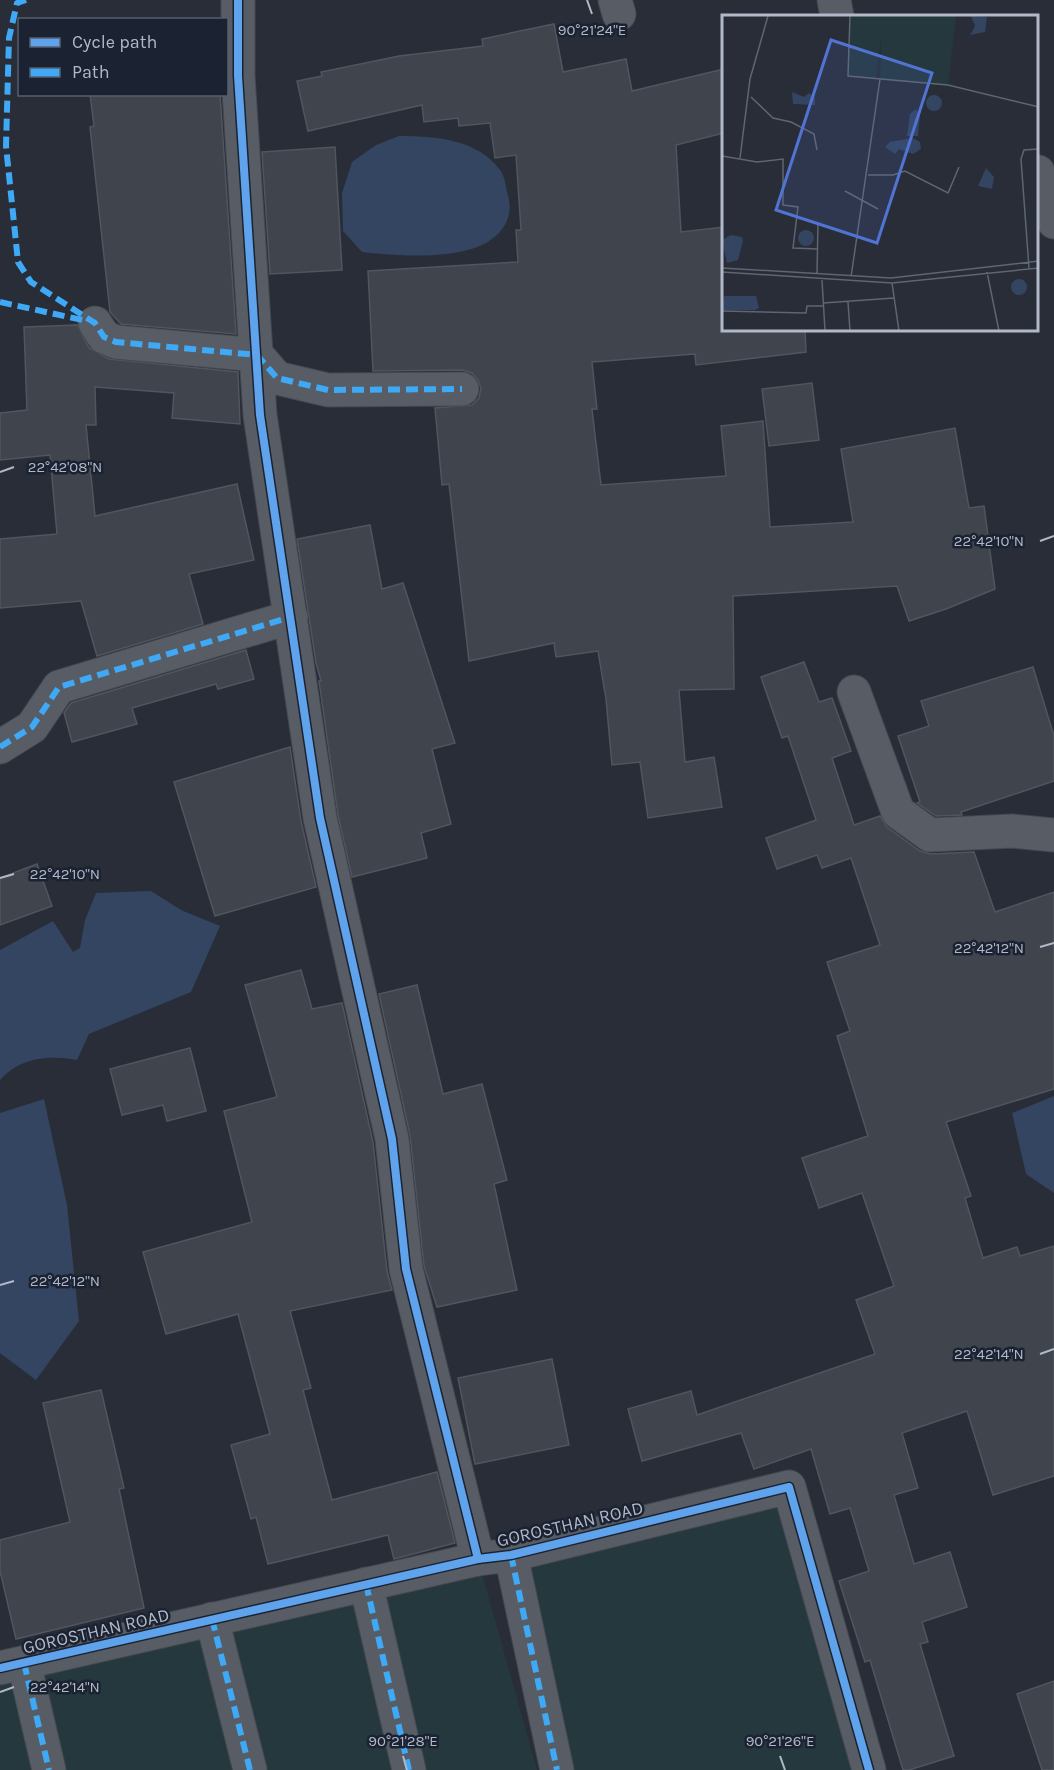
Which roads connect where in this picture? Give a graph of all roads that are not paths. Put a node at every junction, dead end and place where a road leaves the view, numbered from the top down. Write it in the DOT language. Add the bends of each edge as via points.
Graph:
graph roads {
  1 [pos="238,0"];
  2 [pos="834,0"];
  3 [pos="837,15"];
  4 [pos="1039,175"];
  5 [pos="1054,222"];
  6 [pos="95,323"];
  7 [pos="256,355"];
  8 [pos="462,389"];
  9 [pos="291,616"];
  10 [pos="854,692"];
  11 [pos="0,747"];
  12 [pos="1054,835"];
  13 [pos="511,1555"];
  14 [pos="478,1559"];
  15 [pos="366,1584"];
  16 [pos="212,1619"];
  17 [pos="12,1665"];
  18 [pos="49,1770"];
  19 [pos="250,1770"];
  20 [pos="409,1770"];
  21 [pos="557,1770"];
  22 [pos="869,1770"];
  1 -- 7 [label="street" via="238,76"];
  2 -- 3 [label="street"];
  4 -- 5 [label="street"];
  6 -- 7 [label="street" via="104,337 116,342"];
  7 -- 8 [label="street" via="278,378 328,390"];
  7 -- 9 [label="street" via="260,415"];
  9 -- 11 [label="street" via="59,687 32,727"];
  9 -- 14 [label="street" via="320,819 392,1139 406,1269"];
  10 -- 12 [label="street" via="898,812 930,835 1012,831"];
  13 -- 14 [label="street, GOROSTHAN ROAD"];
  13 -- 21 [label="street"];
  13 -- 22 [label="street, GOROSTHAN ROAD" via="789,1487"];
  14 -- 15 [label="street, GOROSTHAN ROAD"];
  15 -- 16 [label="street, GOROSTHAN ROAD"];
  15 -- 20 [label="street"];
  16 -- 17 [label="street, GOROSTHAN ROAD"];
  16 -- 19 [label="street"];
  17 -- 18 [label="street"];
}
